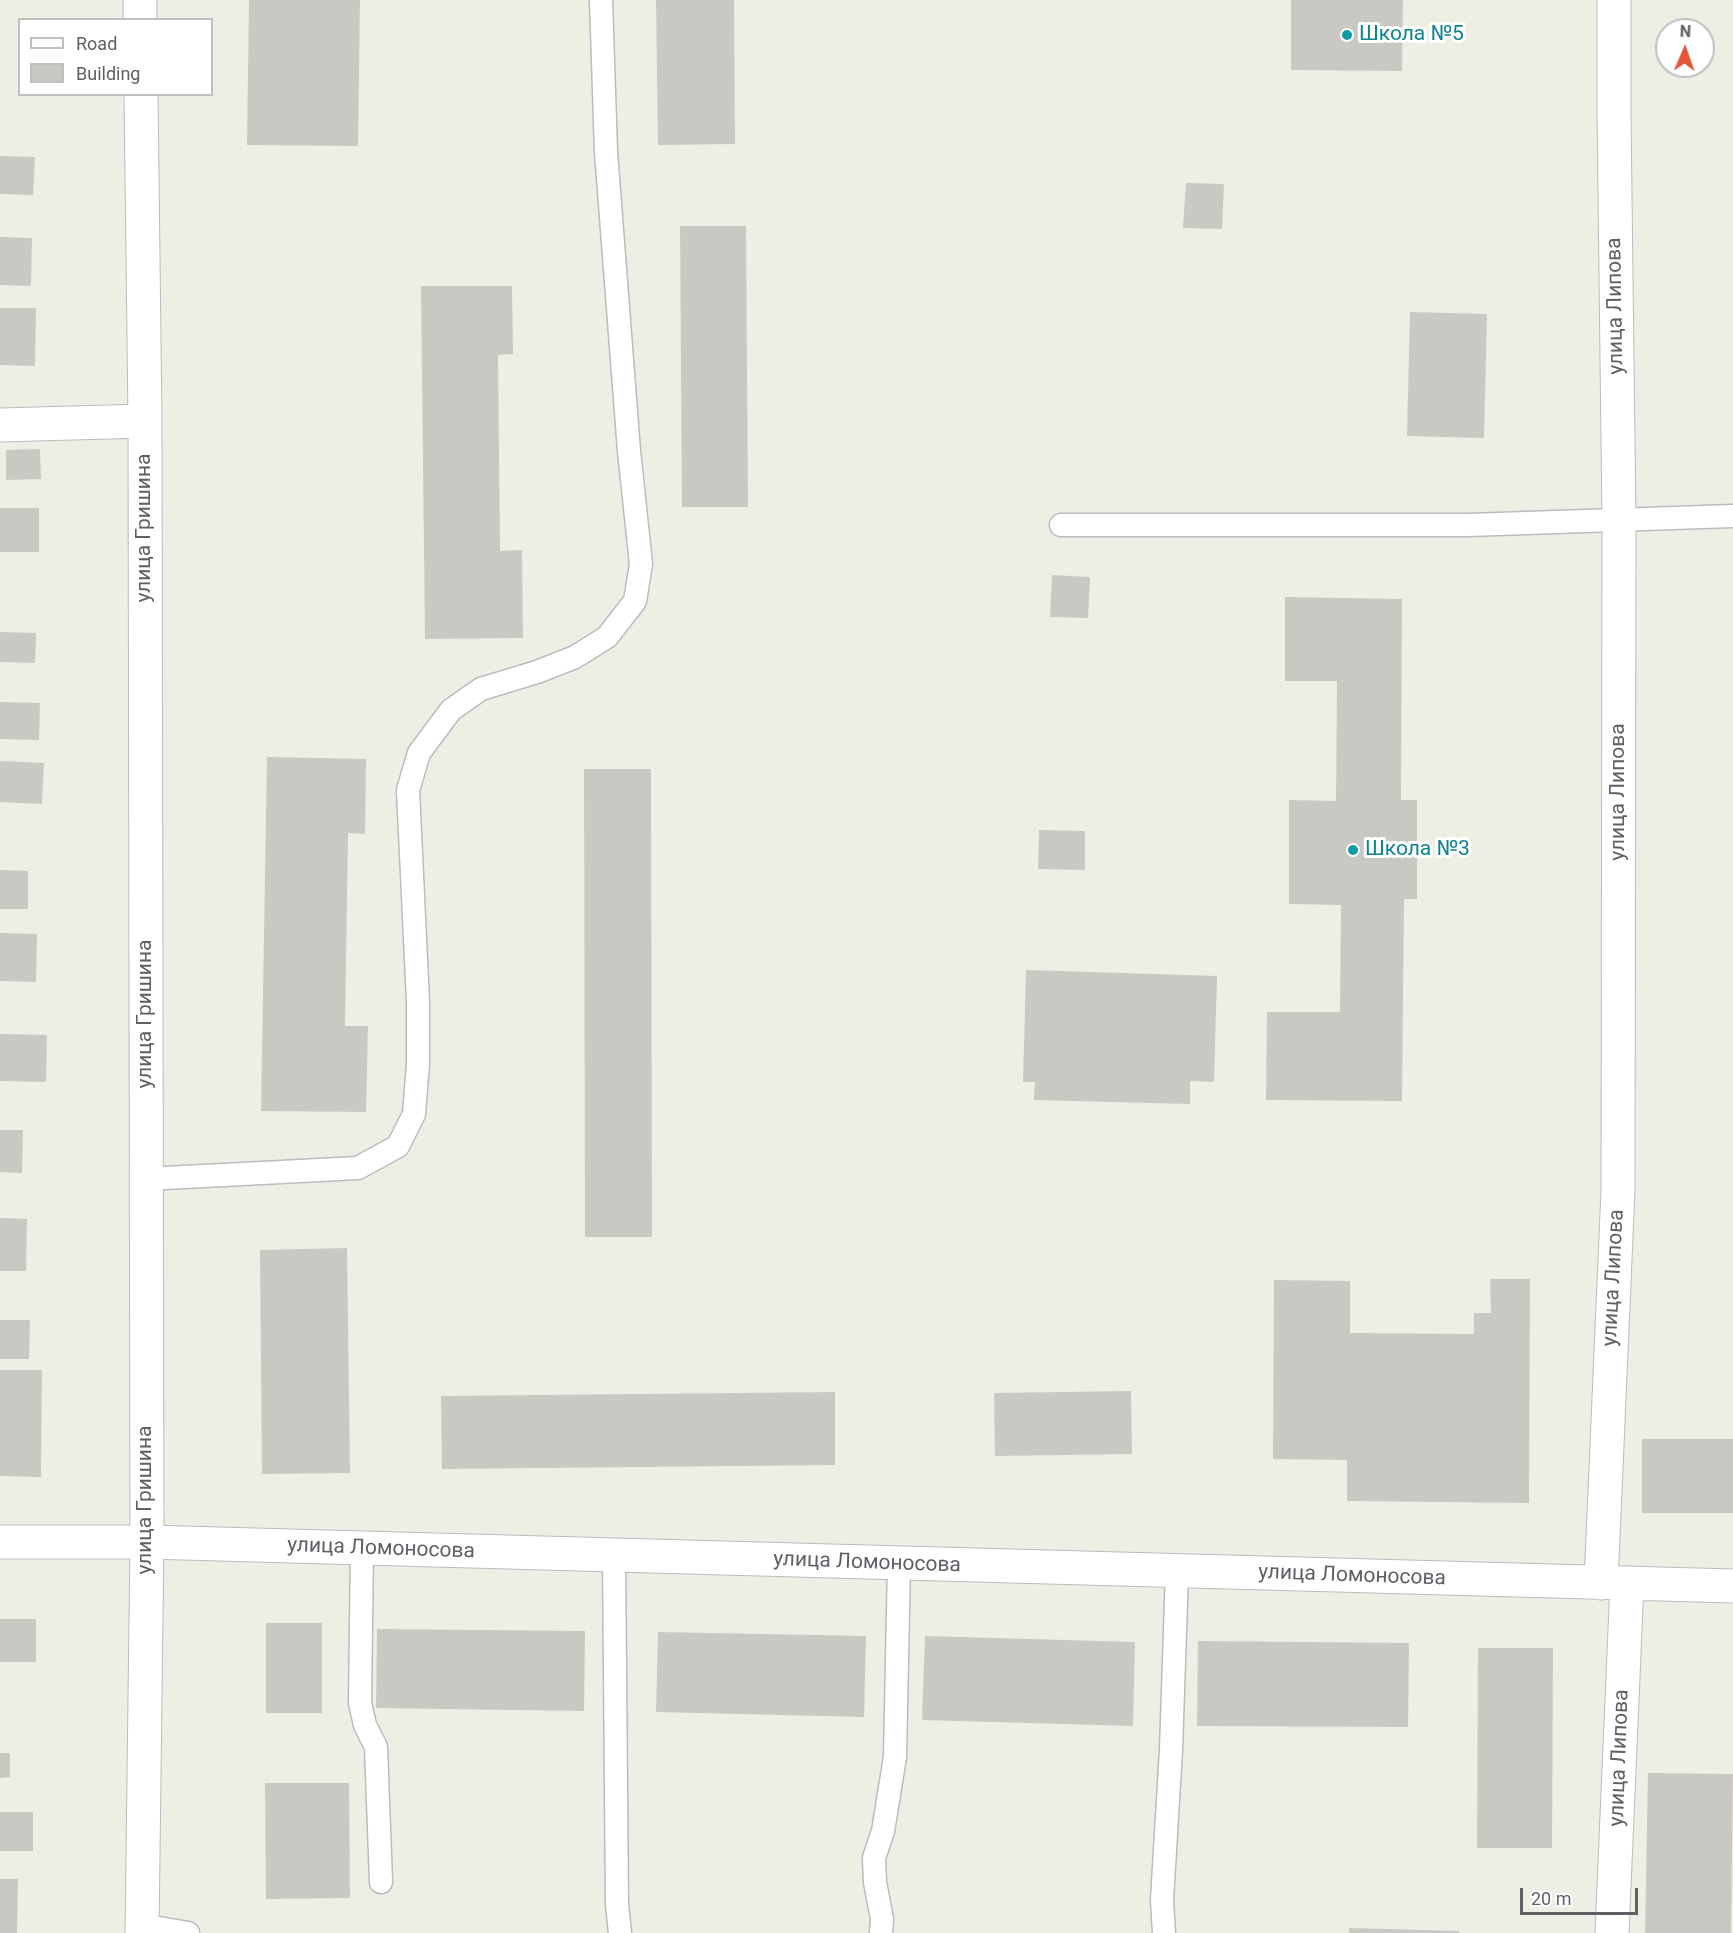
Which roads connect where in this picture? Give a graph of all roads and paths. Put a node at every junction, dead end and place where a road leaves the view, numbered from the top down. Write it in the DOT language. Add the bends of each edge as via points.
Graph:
graph roads {
  1 [pos="140,0"];
  2 [pos="601,0"];
  3 [pos="1614,0"];
  4 [pos="141,18"];
  5 [pos="141,96"];
  6 [pos="145,421"];
  7 [pos="0,425"];
  8 [pos="1733,516"];
  9 [pos="1619,520"];
  10 [pos="1062,525"];
  11 [pos="146,1179"];
  12 [pos="0,1542"];
  13 [pos="147,1542"];
  14 [pos="362,1548"];
  15 [pos="614,1556"];
  16 [pos="899,1563"];
  17 [pos="1177,1571"];
  18 [pos="1614,1583"];
  19 [pos="1733,1586"];
  20 [pos="381,1882"];
  21 [pos="142,1929"];
  22 [pos="188,1933"];
  23 [pos="620,1933"];
  24 [pos="881,1933"];
  25 [pos="1164,1933"];
  26 [pos="1612,1933"];
  1 -- 4 [label="street"];
  2 -- 11 [label="lane" via="607,164 641,564 635,601 607,637 574,657 482,689 452,710 419,753 408,790 418,1064 414,1114 398,1146 358,1168"];
  3 -- 9 [label="street, улица Липова"];
  5 -- 6 [label="street, улица Гришина"];
  6 -- 7 [label="street"];
  6 -- 11 [label="street, улица Гришина"];
  8 -- 9 [label="lane"];
  9 -- 10 [label="lane" via="1468,525"];
  9 -- 18 [label="street, улица Липова"];
  11 -- 13 [label="street, улица Гришина"];
  12 -- 13 [label="street, улица Ломоносова"];
  13 -- 14 [label="street, улица Ломоносова"];
  13 -- 21 [label="street, улица Гришина"];
  14 -- 15 [label="street, улица Ломоносова"];
  14 -- 20 [label="lane" via="360,1704 376,1747"];
  15 -- 16 [label="street, улица Ломоносова"];
  15 -- 23 [label="lane"];
  16 -- 17 [label="street, улица Ломоносова"];
  16 -- 24 [label="lane" via="896,1757 883,1831 874,1858"];
  17 -- 18 [label="street, улица Ломоносова"];
  17 -- 25 [label="lane" via="1162,1900"];
  18 -- 19 [label="street, улица Ломоносова"];
  18 -- 26 [label="street, улица Липова"];
  21 -- 22 [label="lane"];
}
